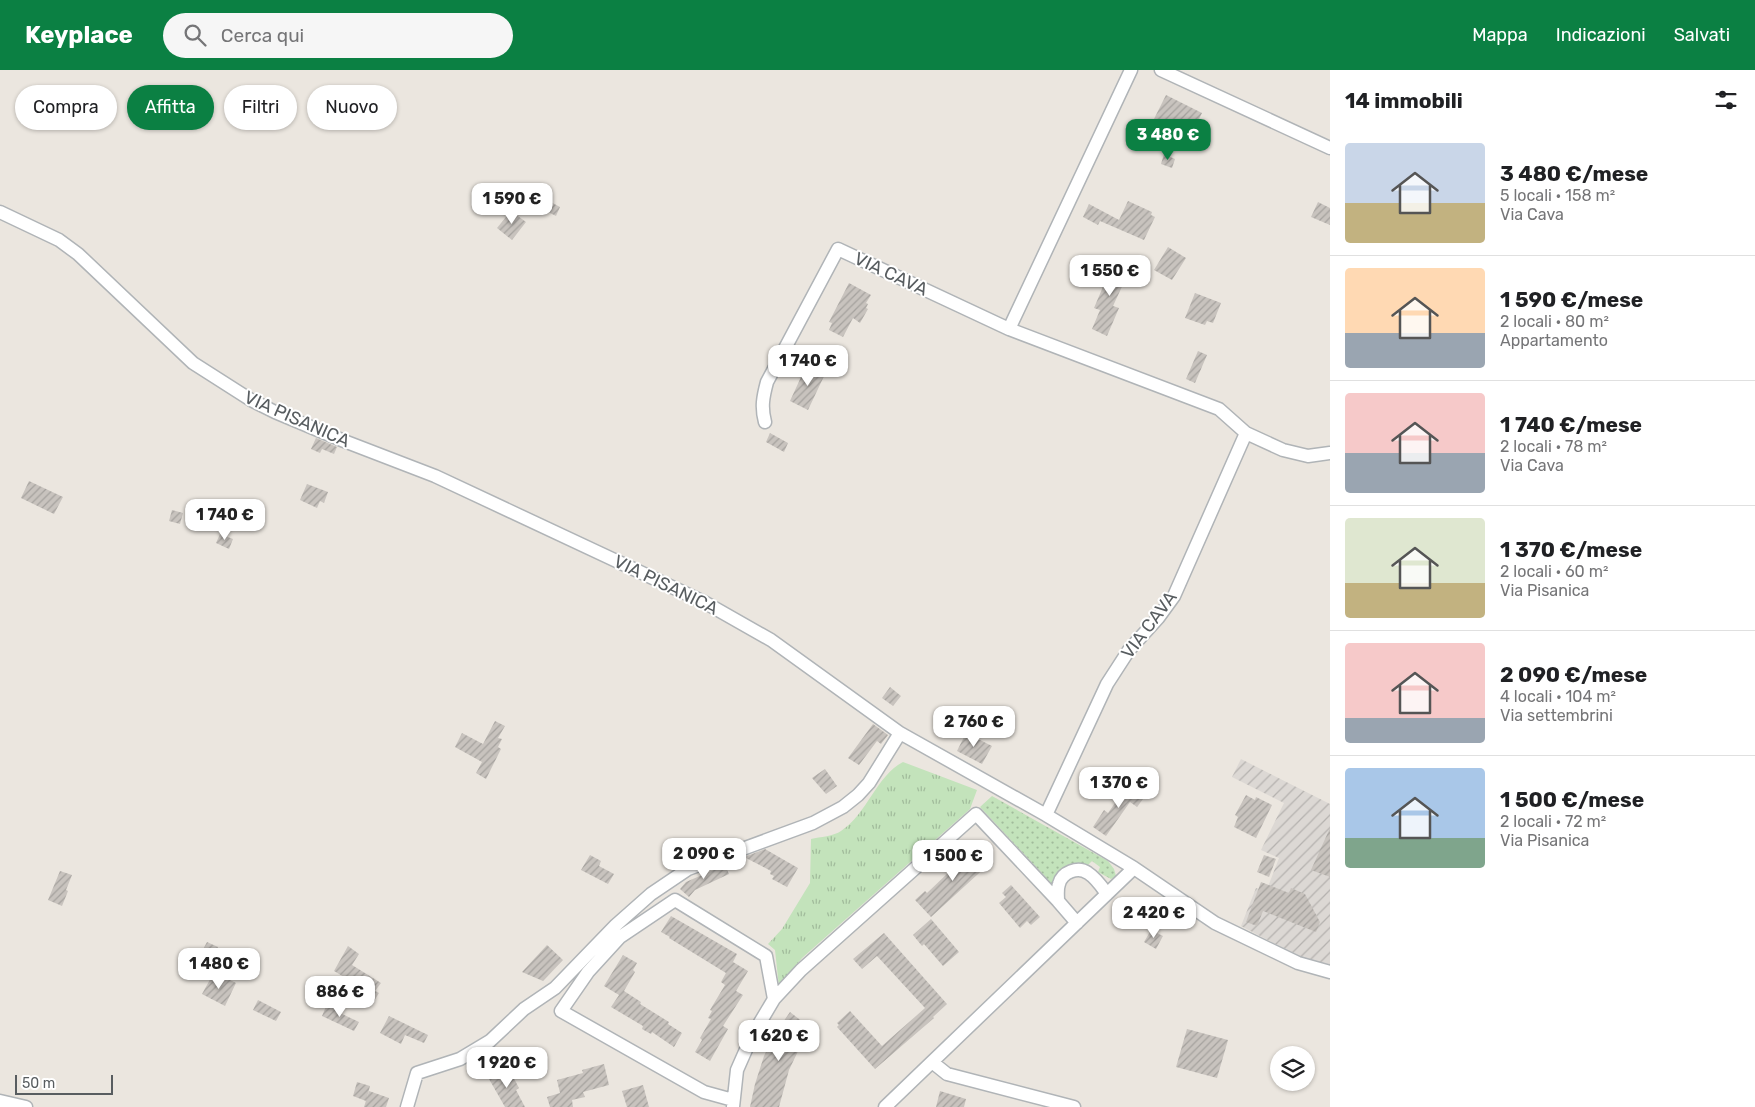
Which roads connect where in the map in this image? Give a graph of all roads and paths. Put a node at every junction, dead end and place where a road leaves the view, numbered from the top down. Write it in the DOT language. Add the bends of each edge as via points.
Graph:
graph roads {
  1 [pos="1130,70"];
  2 [pos="1161,70"];
  3 [pos="1330,148"];
  4 [pos="0,212"];
  5 [pos="1009,328"];
  6 [pos="765,422"];
  7 [pos="1246,433"];
  8 [pos="1330,453"];
  9 [pos="900,734"];
  10 [pos="1046,815"];
  11 [pos="1134,868"];
  12 [pos="1107,894"];
  13 [pos="1058,901"];
  14 [pos="1077,923"];
  15 [pos="1330,972"];
  16 [pos="774,1000"];
  17 [pos="932,1062"];
  18 [pos="0,1101"];
  19 [pos="733,1104"];
  20 [pos="26,1107"];
  21 [pos="407,1107"];
  22 [pos="885,1107"];
  23 [pos="1074,1107"];
  1 -- 5 [label="street"];
  2 -- 3 [label="street"];
  4 -- 9 [label="street, VIA PISANICA" via="59,240 78,254 193,363 251,400 435,476 704,602 772,640"];
  5 -- 6 [label="street, VIA CAVA" via="838,249 767,382 762,398"];
  5 -- 7 [label="street, VIA CAVA" via="1219,409"];
  7 -- 8 [label="street, VIA CAVA" via="1283,450 1308,456"];
  7 -- 10 [label="street, VIA CAVA" via="1174,596 1129,650 1107,684"];
  9 -- 10 [label="street, VIA PISANICA"];
  9 -- 21 [label="street" via="868,783 843,807 813,823 688,868 651,894 555,988 524,1009 490,1041 460,1058 417,1073"];
  10 -- 11 [label="street, VIA PISANICA"];
  11 -- 12 [label="street"];
  11 -- 15 [label="street, VIA PISANICA" via="1215,923 1298,963"];
  12 -- 13 [label="street" via="1089,873 1074,870 1059,884"];
  12 -- 14 [label="street"];
  13 -- 14 [label="street"];
  13 -- 16 [label="street" via="976,814 801,970"];
  14 -- 17 [label="street"];
  16 -- 19 [label="street" via="752,1036 737,1070"];
  16 -- 19 [label="street" via="766,956 675,900 620,937 588,972 561,1011 704,1092"];
  17 -- 22 [label="street"];
  17 -- 23 [label="street" via="947,1074"];
  18 -- 20 [label="street"];
}
